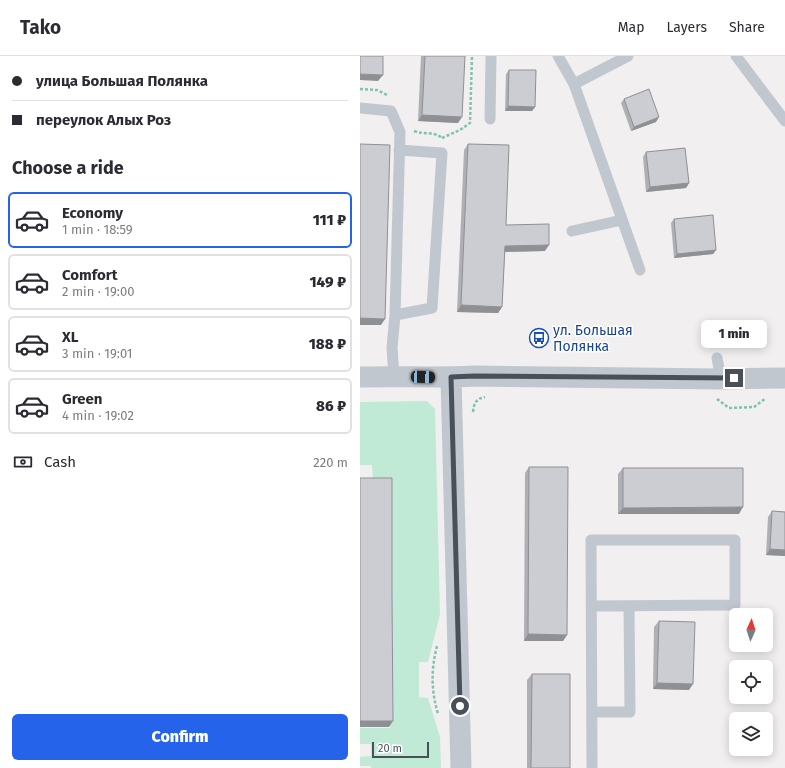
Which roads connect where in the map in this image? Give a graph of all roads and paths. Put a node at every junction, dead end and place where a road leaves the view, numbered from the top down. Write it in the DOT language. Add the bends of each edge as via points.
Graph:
graph roads {
  1 [pos="472,56"];
  2 [pos="491,56"];
  3 [pos="558,56"];
  4 [pos="628,56"];
  5 [pos="736,56"];
  6 [pos="574,84"];
  7 [pos="360,108"];
  8 [pos="490,119"];
  9 [pos="785,121"];
  10 [pos="442,138"];
  11 [pos="399,150"];
  12 [pos="622,220"];
  13 [pos="572,230"];
  14 [pos="640,270"];
  15 [pos="395,315"];
  16 [pos="717,358"];
  17 [pos="394,376"];
  18 [pos="360,377"];
  19 [pos="451,377"];
  20 [pos="721,378"];
  21 [pos="785,378"];
  22 [pos="591,606"];
  23 [pos="629,606"];
  24 [pos="592,712"];
  25 [pos="461,768"];
  26 [pos="592,768"];
  1 -- 10 [label="path" via="470,123"];
  2 -- 8 [label="lane"];
  3 -- 6 [label="lane"];
  4 -- 6 [label="lane"];
  5 -- 9 [label="lane"];
  6 -- 12 [label="lane"];
  7 -- 11 [label="lane" via="391,111 400,132"];
  11 -- 15 [label="lane"];
  11 -- 15 [label="lane" via="442,153 432,308"];
  12 -- 13 [label="lane"];
  12 -- 14 [label="lane"];
  15 -- 17 [label="lane" via="392,348"];
  16 -- 20 [label="lane"];
  17 -- 18 [label="street"];
  17 -- 19 [label="street"];
  19 -- 20 [label="street"];
  19 -- 25 [label="street"];
  20 -- 21 [label="street"];
  22 -- 23 [label="lane"];
  22 -- 23 [label="lane" via="591,540 735,540 735,605"];
  22 -- 24 [label="lane"];
  23 -- 24 [label="lane" via="630,712"];
  24 -- 26 [label="lane"];
}
